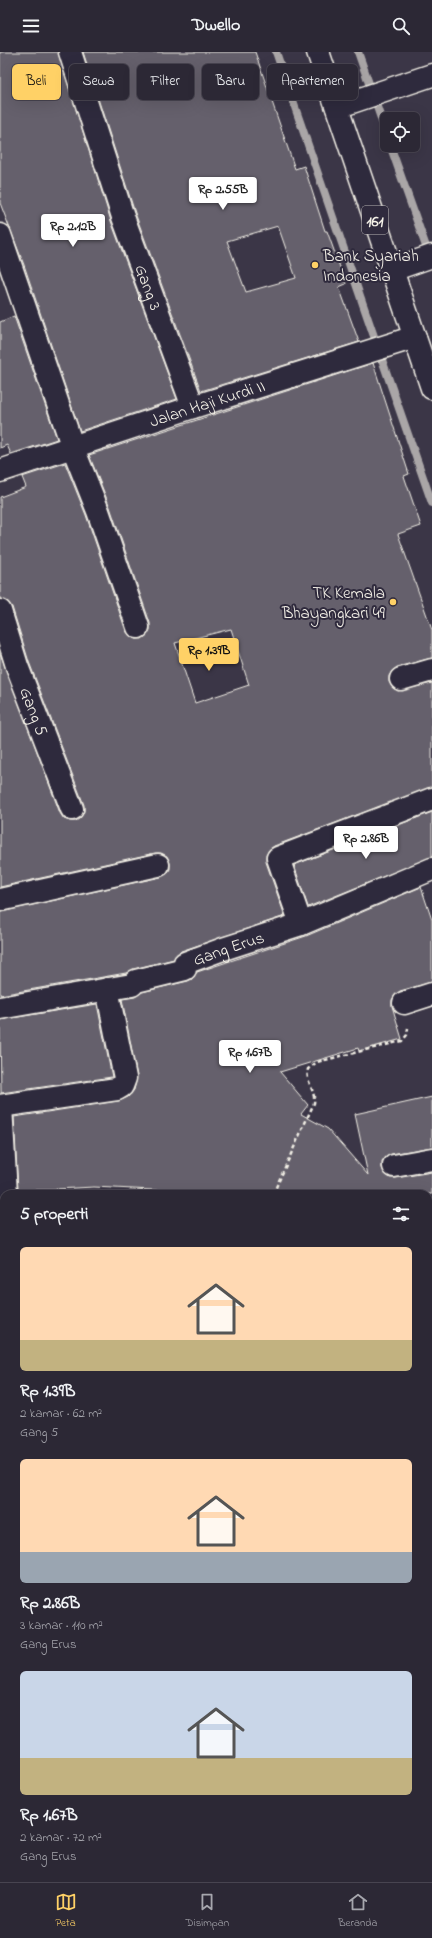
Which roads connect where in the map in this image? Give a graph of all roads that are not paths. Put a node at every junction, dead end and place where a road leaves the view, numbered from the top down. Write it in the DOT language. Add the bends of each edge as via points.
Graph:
graph roads {
  1 [pos="70,52"];
  2 [pos="318,52"];
  3 [pos="432,75"];
  4 [pos="337,107"];
  5 [pos="0,235"];
  6 [pos="432,256"];
  7 [pos="392,270"];
  8 [pos="415,338"];
  9 [pos="432,388"];
  10 [pos="193,407"];
  11 [pos="73,448"];
  12 [pos="0,471"];
  13 [pos="0,611"];
  14 [pos="138,627"];
  15 [pos="432,670"];
  16 [pos="402,679"];
  17 [pos="432,799"];
  18 [pos="72,810"];
  19 [pos="158,865"];
  20 [pos="432,869"];
  21 [pos="0,900"];
  22 [pos="301,924"];
  23 [pos="107,989"];
  24 [pos="432,994"];
  25 [pos="404,1003"];
  26 [pos="0,1008"];
  27 [pos="1,1106"];
  28 [pos="432,1159"];
  29 [pos="394,1166"];
  30 [pos="6,1190"];
  1 -- 10 [label="main road, Gang 3" via="123,217"];
  2 -- 4 [label="main road, 161"];
  3 -- 4 [label="main road"];
  4 -- 7 [label="main road, 161"];
  5 -- 11 [label="main road"];
  6 -- 7 [label="main road"];
  7 -- 8 [label="main road, 161"];
  8 -- 9 [label="main road, 161"];
  8 -- 10 [label="main road, Jalan Haji Kurdi II"];
  10 -- 11 [label="main road, Jalan Haji Kurdi II"];
  11 -- 12 [label="main road, Jalan Haji Kurdi II"];
  11 -- 14 [label="main road"];
  13 -- 18 [label="main road, Gang 5" via="22,680"];
  15 -- 16 [label="main road"];
  17 -- 22 [label="main road" via="278,858"];
  19 -- 21 [label="main road"];
  20 -- 22 [label="main road, Gang Erus"];
  22 -- 23 [label="main road, Gang Erus" via="185,963 185,969 136,981 132,985"];
  23 -- 26 [label="main road, Gang Erus"];
  23 -- 27 [label="main road" via="124,1078 122,1086 117,1089"];
  24 -- 25 [label="main road"];
  27 -- 30 [label="main road"];
  28 -- 29 [label="main road"];
}
